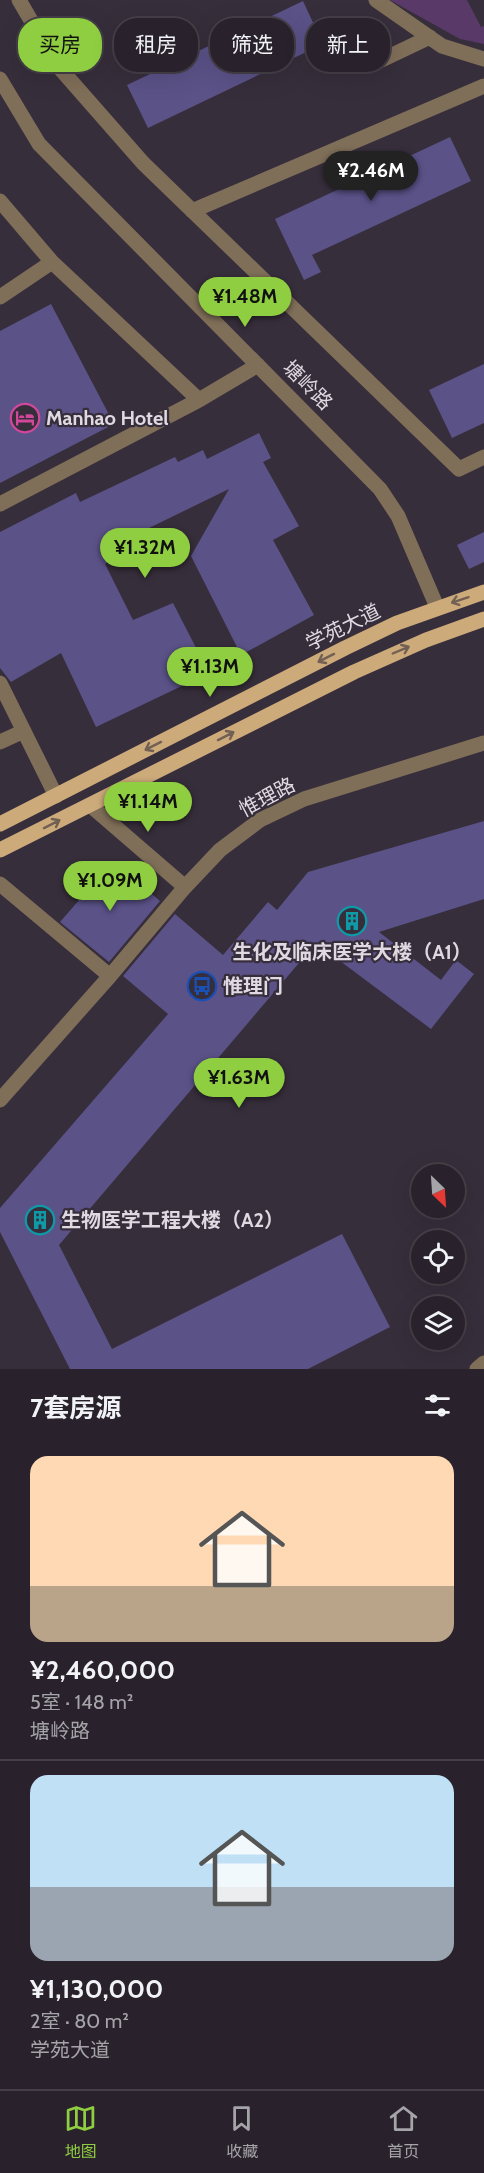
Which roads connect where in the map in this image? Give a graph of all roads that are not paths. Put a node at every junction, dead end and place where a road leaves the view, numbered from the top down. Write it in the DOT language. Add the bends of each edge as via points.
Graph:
graph roads {
  1 [pos="19,0"];
  2 [pos="376,0"];
  3 [pos="430,37"];
  4 [pos="390,55"];
  5 [pos="484,59"];
  6 [pos="0,79"];
  7 [pos="484,86"];
  8 [pos="0,201"];
  9 [pos="192,211"];
  10 [pos="52,262"];
  11 [pos="0,297"];
  12 [pos="258,365"];
  13 [pos="199,400"];
  14 [pos="484,458"];
  15 [pos="0,504"];
  16 [pos="484,592"];
  17 [pos="437,607"];
  18 [pos="484,619"];
  19 [pos="0,683"];
  20 [pos="24,730"];
  21 [pos="0,742"];
  22 [pos="484,743"];
  23 [pos="56,796"];
  24 [pos="90,805"];
  25 [pos="0,825"];
  26 [pos="0,850"];
  27 [pos="0,884"];
  28 [pos="185,887"];
  29 [pos="110,976"];
  30 [pos="0,1100"];
  31 [pos="484,1363"];
  32 [pos="477,1369"];
  1 -- 9 [label="street" via="57,65 143,163"];
  2 -- 3 [label="street"];
  3 -- 4 [label="street"];
  3 -- 5 [label="street" via="442,46"];
  6 -- 12 [label="street, 塘岭路" via="39,144"];
  7 -- 9 [label="street"];
  8 -- 10 [label="street"];
  9 -- 14 [label="street" via="459,469"];
  10 -- 11 [label="street"];
  10 -- 13 [label="street"];
  12 -- 13 [label="street"];
  12 -- 17 [label="street, 塘岭路" via="380,489 398,516"];
  13 -- 15 [label="street"];
  16 -- 17 [label="main road, 学苑大道, one-way"];
  17 -- 23 [label="main road, 学苑大道, one-way" via="345,648"];
  24 -- 18 [label="main road, one-way" via="354,672"];
  19 -- 20 [label="street"];
  20 -- 21 [label="street"];
  20 -- 23 [label="street"];
  22 -- 28 [label="street, 惟理路" via="303,800 260,820 220,850"];
  23 -- 25 [label="main road, 学苑大道"];
  26 -- 24 [label="main road, one-way"];
  24 -- 28 [label="street"];
  27 -- 29 [label="street"];
  28 -- 29 [label="street, 惟理路"];
  29 -- 30 [label="street, 惟理路"];
  31 -- 32 [label="street"];
}
